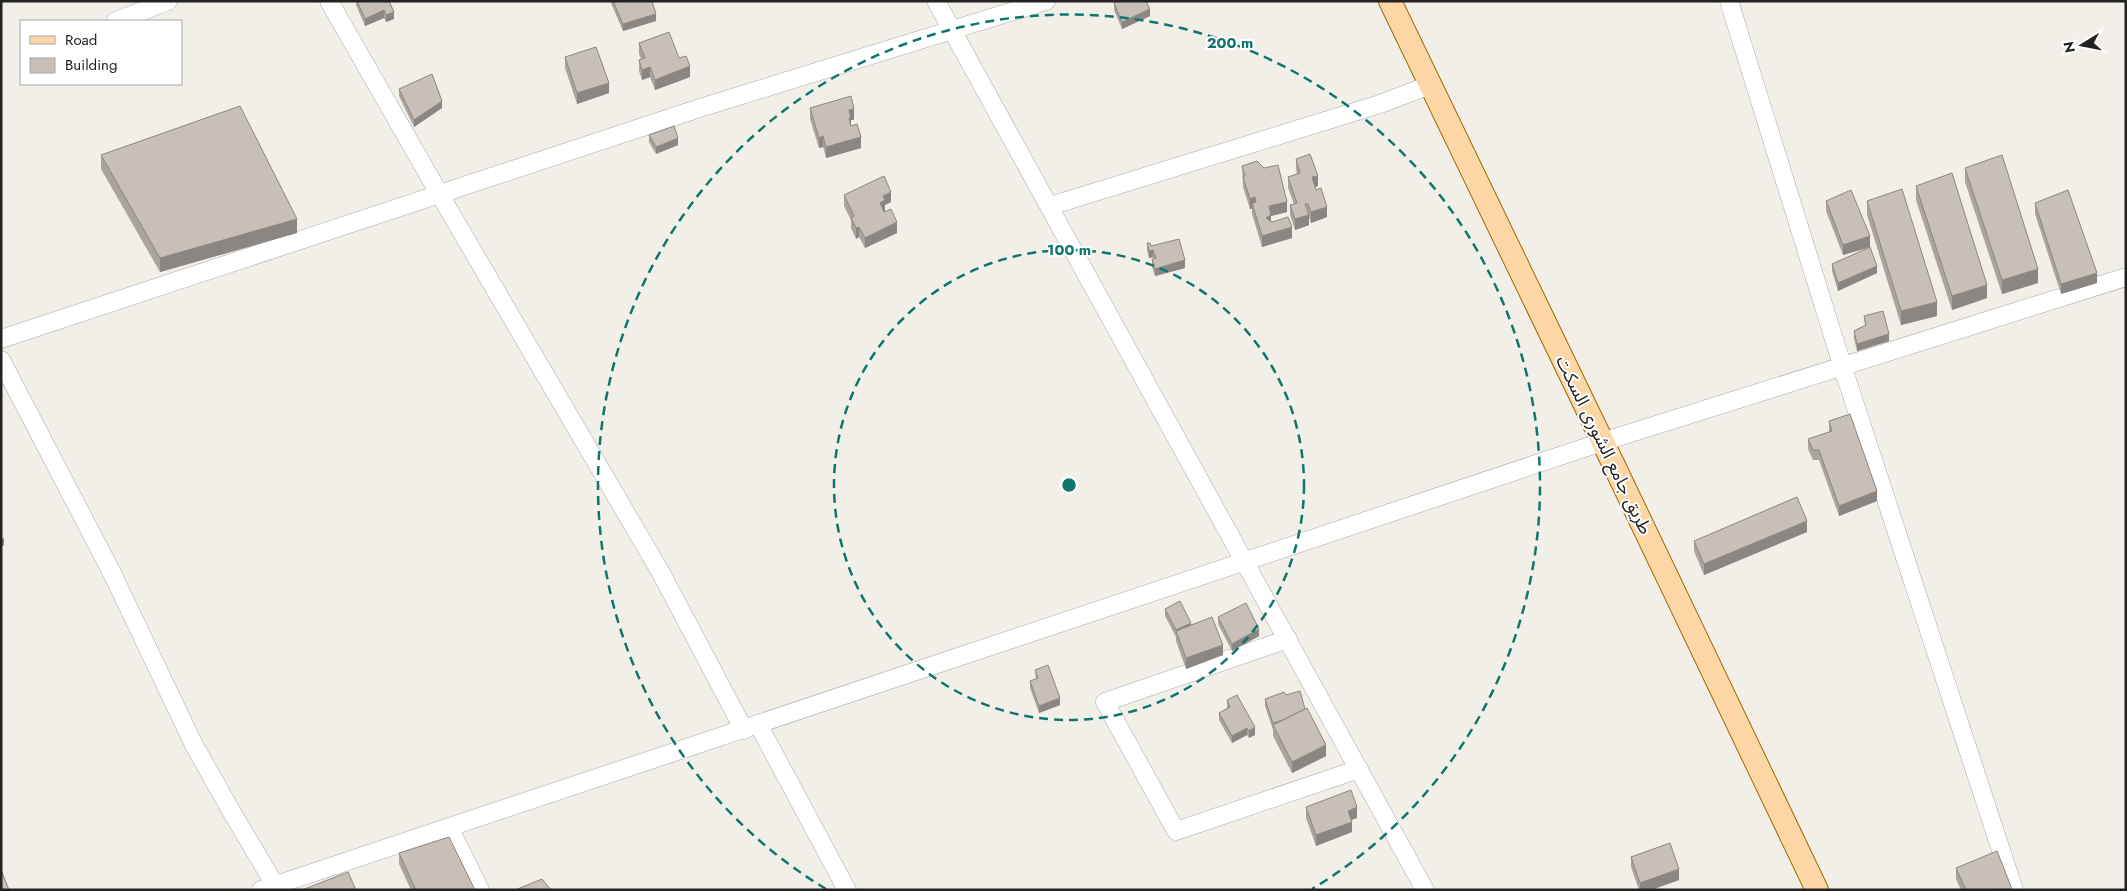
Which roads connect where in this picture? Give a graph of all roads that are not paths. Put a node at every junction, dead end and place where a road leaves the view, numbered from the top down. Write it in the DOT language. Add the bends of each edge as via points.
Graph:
graph roads {
  1 [pos="168,1"];
  2 [pos="329,1"];
  3 [pos="936,1"];
  4 [pos="1046,1"];
  5 [pos="1390,1"];
  6 [pos="1729,1"];
  7 [pos="119,20"];
  8 [pos="951,30"];
  9 [pos="1430,84"];
  10 [pos="440,195"];
  11 [pos="1050,206"];
  12 [pos="2126,277"];
  13 [pos="1,339"];
  14 [pos="1,360"];
  15 [pos="1843,368"];
  16 [pos="1602,442"];
  17 [pos="1246,562"];
  18 [pos="1288,639"];
  19 [pos="751,727"];
  20 [pos="1359,769"];
  21 [pos="449,827"];
  22 [pos="272,888"];
  23 [pos="480,890"];
  24 [pos="847,890"];
  25 [pos="1425,890"];
  26 [pos="1817,890"];
  27 [pos="2014,890"];
  1 -- 7 [label="street"];
  2 -- 10 [label="street"];
  3 -- 8 [label="street"];
  4 -- 8 [label="street"];
  5 -- 9 [label="main road, طريق جامع الشورى السكت"];
  6 -- 15 [label="street"];
  8 -- 10 [label="street"];
  8 -- 11 [label="street"];
  9 -- 11 [label="street" via="1380,104"];
  9 -- 16 [label="main road, طريق جامع الشورى السكت"];
  10 -- 13 [label="street"];
  10 -- 19 [label="street"];
  11 -- 17 [label="street"];
  12 -- 15 [label="street"];
  14 -- 22 [label="street" via="112,573 194,745"];
  15 -- 16 [label="street"];
  15 -- 27 [label="street"];
  16 -- 17 [label="street"];
  16 -- 26 [label="main road, طريق جامع الشورى السكت"];
  17 -- 18 [label="street"];
  17 -- 19 [label="street"];
  18 -- 20 [label="street"];
  18 -- 20 [label="street" via="1105,702 1176,831"];
  19 -- 21 [label="street"];
  19 -- 24 [label="street"];
  20 -- 25 [label="street"];
  21 -- 22 [label="street"];
  21 -- 23 [label="street"];
}
